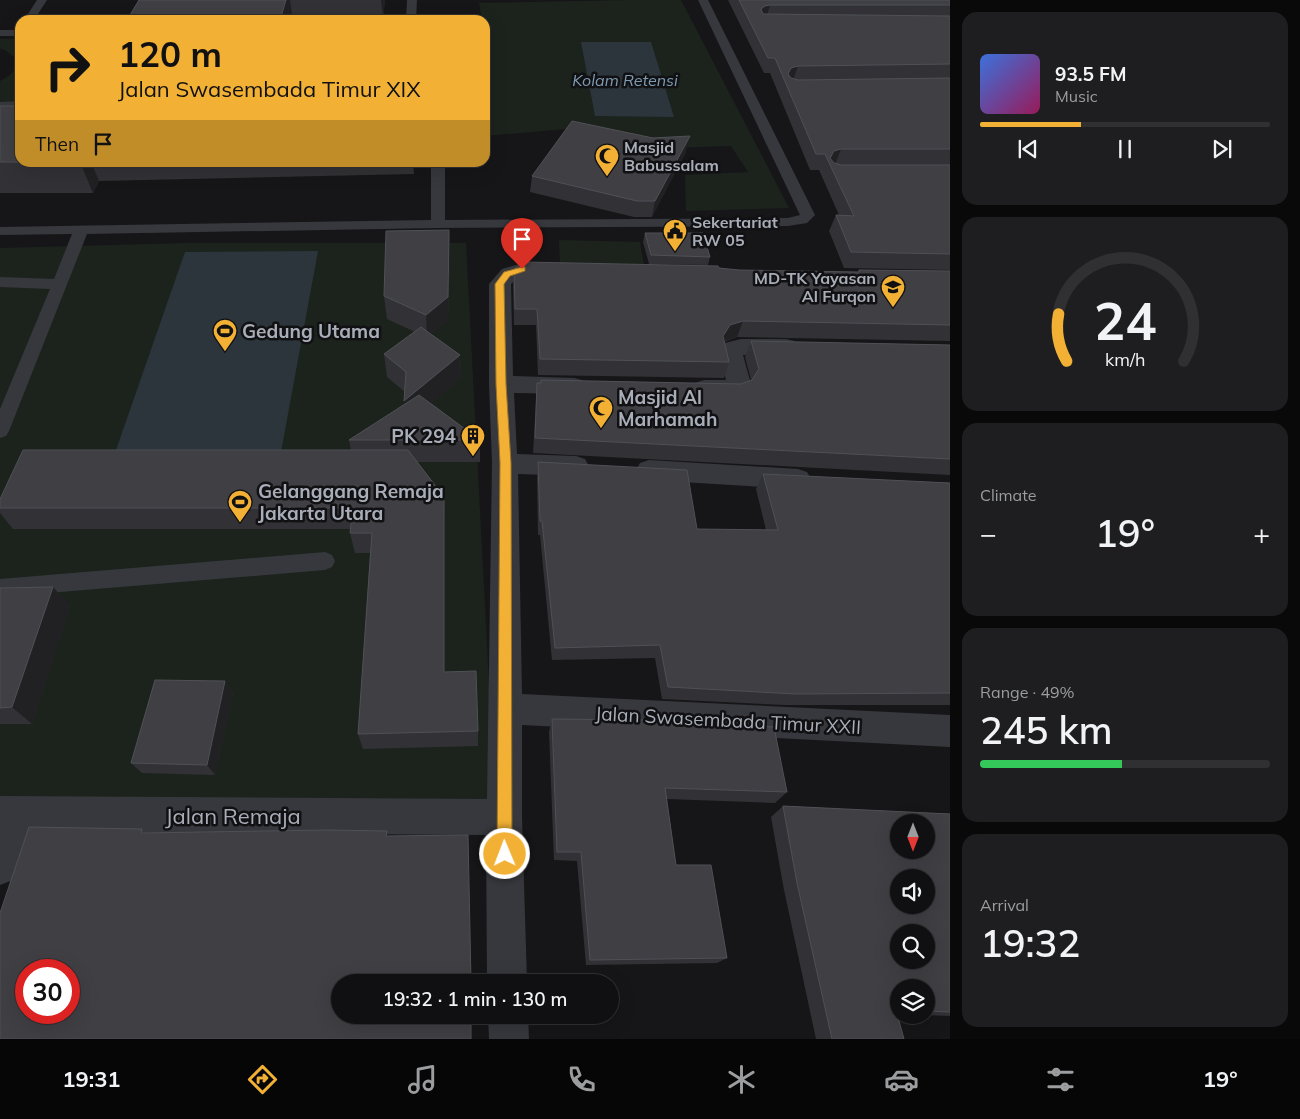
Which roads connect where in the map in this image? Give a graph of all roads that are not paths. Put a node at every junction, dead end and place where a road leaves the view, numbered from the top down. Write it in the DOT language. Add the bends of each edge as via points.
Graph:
graph roads {
  1 [pos="42,0"];
  2 [pos="412,0"];
  3 [pos="704,0"];
  4 [pos="32,15"];
  5 [pos="411,15"];
  6 [pos="0,33"];
  7 [pos="15,33"];
  8 [pos="15,105"];
  9 [pos="0,106"];
  10 [pos="438,167"];
  11 [pos="438,224"];
  12 [pos="81,230"];
  13 [pos="0,232"];
  14 [pos="571,270"];
  15 [pos="0,282"];
  16 [pos="60,284"];
  17 [pos="811,348"];
  18 [pos="501,384"];
  19 [pos="592,386"];
  20 [pos="679,388"];
  21 [pos="0,431"];
  22 [pos="505,463"];
  23 [pos="596,467"];
  24 [pos="625,469"];
  25 [pos="822,480"];
  26 [pos="325,561"];
  27 [pos="0,588"];
  28 [pos="506,709"];
  29 [pos="950,731"];
  30 [pos="9,814"];
  31 [pos="504,818"];
  32 [pos="0,867"];
  33 [pos="507,974"];
  34 [pos="508,1024"];
  35 [pos="509,1039"];
  1 -- 4 [label="lane"];
  2 -- 5 [label="lane"];
  3 -- 11 [label="lane" via="806,210 806,218 780,222"];
  6 -- 7 [label="lane"];
  8 -- 9 [label="lane"];
  10 -- 11 [label="lane"];
  11 -- 12 [label="lane"];
  12 -- 13 [label="lane"];
  12 -- 16 [label="lane"];
  14 -- 18 [label="street" via="522,269 507,274 503,279 500,284"];
  15 -- 16 [label="lane"];
  16 -- 21 [label="lane"];
  17 -- 20 [label="street" via="737,347 731,353 738,384 735,389"];
  18 -- 19 [label="street"];
  18 -- 22 [label="street"];
  22 -- 23 [label="street"];
  22 -- 28 [label="street"];
  24 -- 25 [label="street"];
  26 -- 27 [label="lane"];
  28 -- 29 [label="street, Jalan Swasembada Timur XXII"];
  28 -- 31 [label="street"];
  30 -- 31 [label="street, Jalan Remaja"];
  30 -- 32 [label="street, Jalan Remaja"];
  31 -- 33 [label="street"];
  34 -- 35 [label="street"];
}
